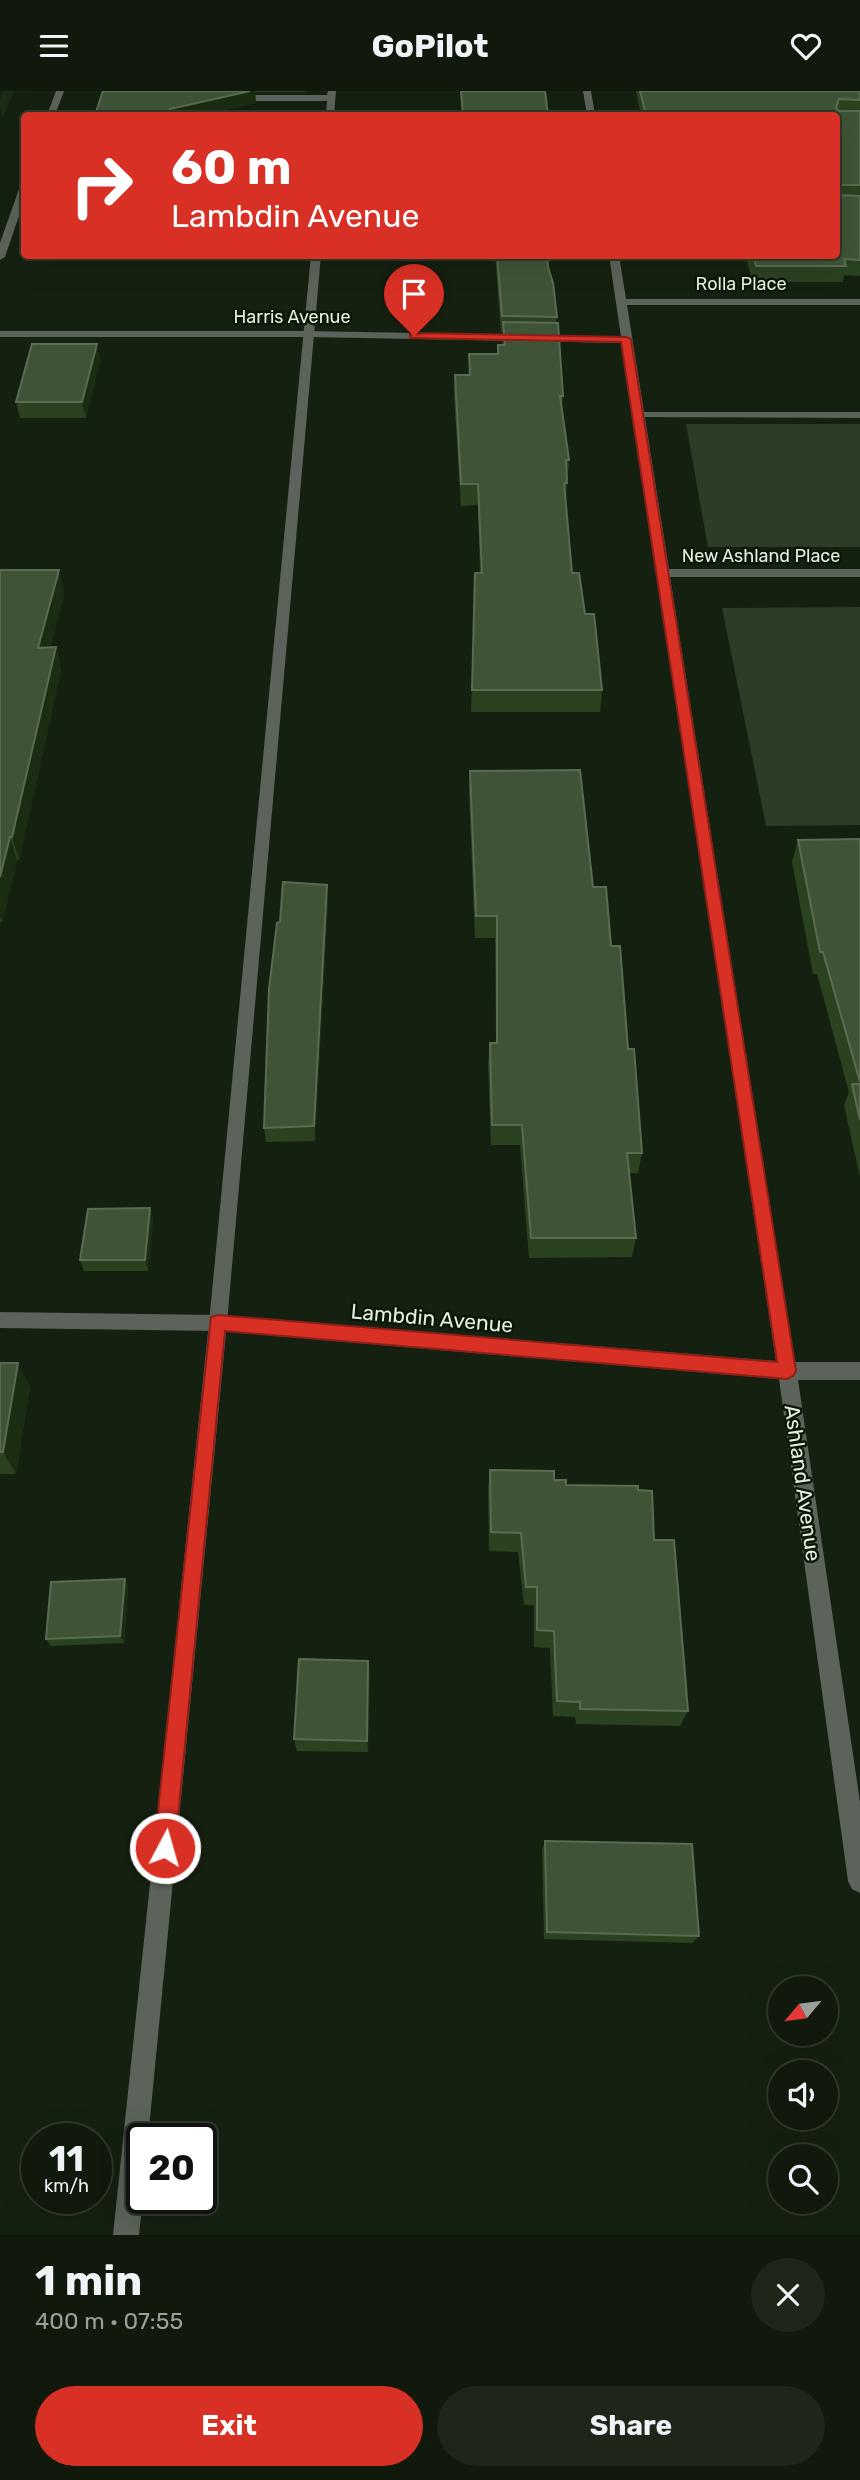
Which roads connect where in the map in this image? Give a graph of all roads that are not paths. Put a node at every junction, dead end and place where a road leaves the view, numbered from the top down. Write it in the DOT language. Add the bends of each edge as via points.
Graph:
graph roads {
  1 [pos="60,91"];
  2 [pos="587,91"];
  3 [pos="332,95"];
  4 [pos="222,98"];
  5 [pos="52,112"];
  6 [pos="590,112"];
  7 [pos="21,198"];
  8 [pos="0,257"];
  9 [pos="316,259"];
  10 [pos="615,259"];
  11 [pos="622,302"];
  12 [pos="860,302"];
  13 [pos="0,334"];
  14 [pos="308,334"];
  15 [pos="626,339"];
  16 [pos="638,415"];
  17 [pos="860,415"];
  18 [pos="663,573"];
  19 [pos="860,573"];
  20 [pos="0,1320"];
  21 [pos="218,1323"];
  22 [pos="787,1371"];
  23 [pos="860,1371"];
  24 [pos="860,1881"];
  25 [pos="126,2235"];
  1 -- 5 [label="street"];
  2 -- 6 [label="street"];
  3 -- 4 [label="street"];
  7 -- 8 [label="street"];
  9 -- 14 [label="street"];
  10 -- 11 [label="street, Ashland Avenue"];
  11 -- 12 [label="street, Rolla Place"];
  11 -- 15 [label="street, Ashland Avenue"];
  13 -- 14 [label="street, Harris Avenue"];
  14 -- 15 [label="street, Harris Avenue"];
  14 -- 21 [label="street"];
  15 -- 16 [label="street, Ashland Avenue"];
  16 -- 17 [label="street"];
  16 -- 18 [label="street, Ashland Avenue"];
  18 -- 19 [label="street, New Ashland Place"];
  18 -- 22 [label="street, Ashland Avenue"];
  20 -- 21 [label="street, Lambdin Avenue"];
  21 -- 22 [label="street, Lambdin Avenue"];
  21 -- 25 [label="street"];
  22 -- 23 [label="street, Lambdin Avenue"];
  22 -- 24 [label="street, Ashland Avenue"];
}
